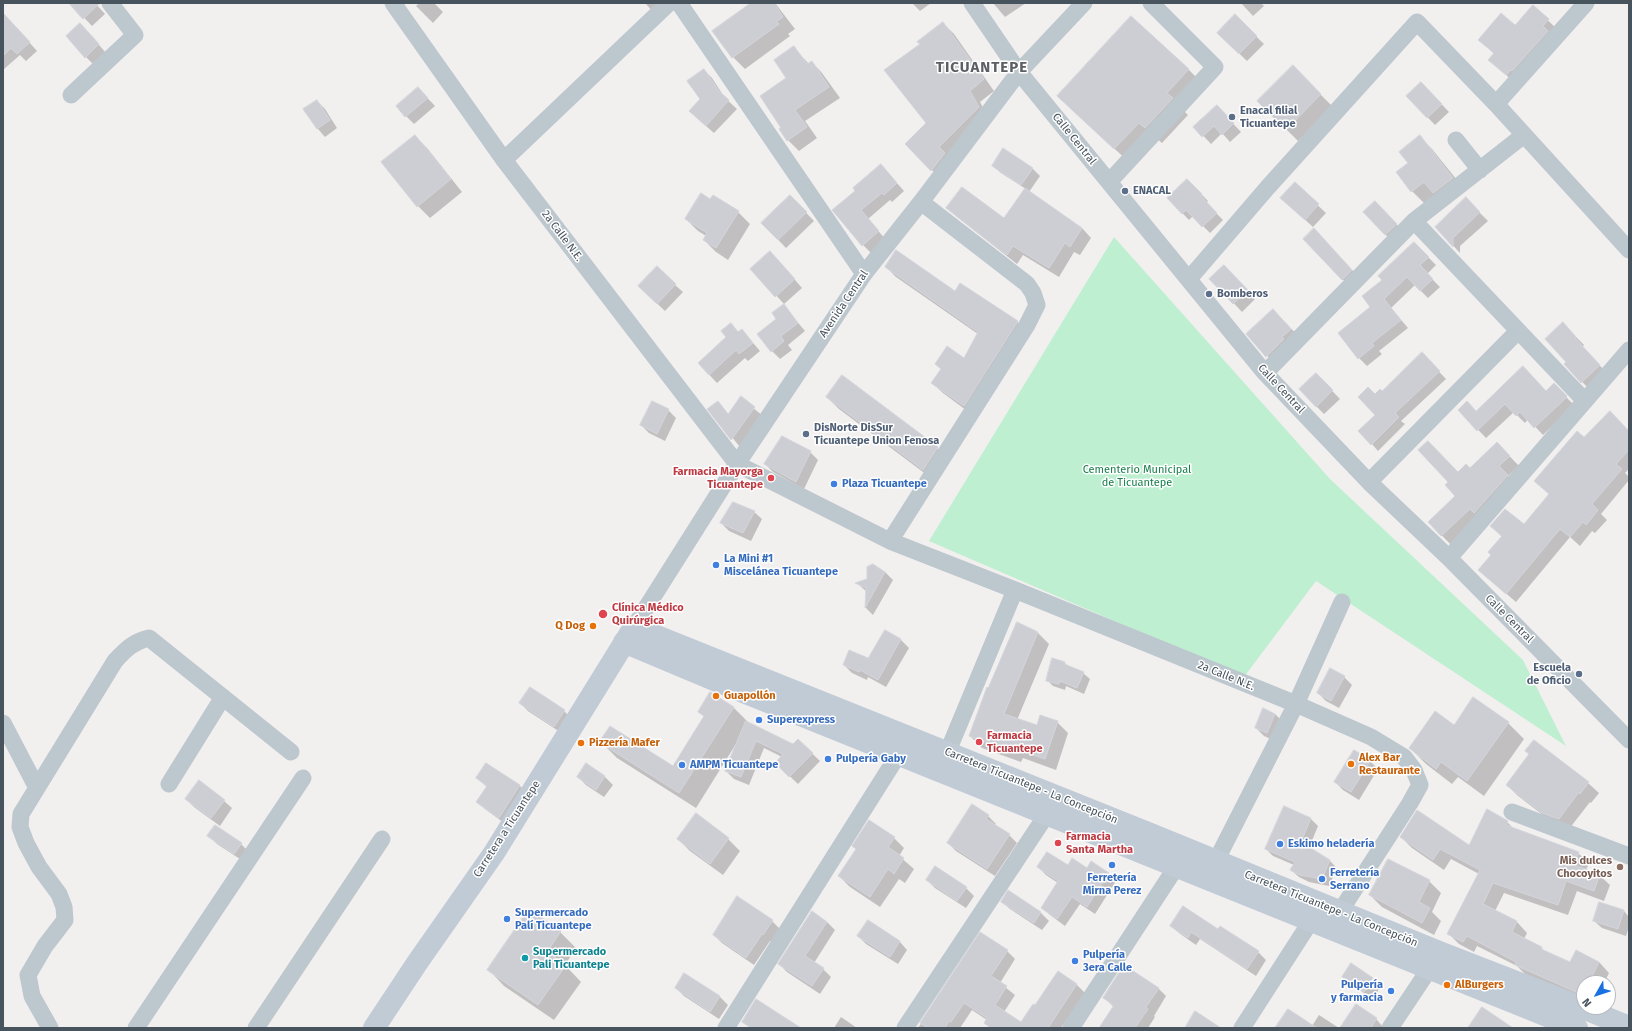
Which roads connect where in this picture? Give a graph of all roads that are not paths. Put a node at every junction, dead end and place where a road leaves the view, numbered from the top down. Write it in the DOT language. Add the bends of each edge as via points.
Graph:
graph roads {
  1 [pos="110,3"];
  2 [pos="393,3"];
  3 [pos="668,3"];
  4 [pos="679,3"];
  5 [pos="972,3"];
  6 [pos="1084,3"];
  7 [pos="1151,3"];
  8 [pos="1586,3"];
  9 [pos="1019,72"];
  10 [pos="71,95"];
  11 [pos="1496,104"];
  12 [pos="1524,135"];
  13 [pos="1456,140"];
  14 [pos="504,160"];
  15 [pos="1480,170"];
  16 [pos="1109,182"];
  17 [pos="921,202"];
  18 [pos="1414,221"];
  19 [pos="1629,250"];
  20 [pos="864,274"];
  21 [pos="1189,279"];
  22 [pos="1518,331"];
  23 [pos="1629,350"];
  24 [pos="1265,373"];
  25 [pos="1585,401"];
  26 [pos="737,464"];
  27 [pos="1369,482"];
  28 [pos="890,541"];
  29 [pos="1449,558"];
  30 [pos="1015,590"];
  31 [pos="1342,602"];
  32 [pos="629,634"];
  33 [pos="223,697"];
  34 [pos="1296,704"];
  35 [pos="3,723"];
  36 [pos="1629,740"];
  37 [pos="904,746"];
  38 [pos="292,752"];
  39 [pos="943,761"];
  40 [pos="303,778"];
  41 [pos="169,784"];
  42 [pos="37,788"];
  43 [pos="1052,805"];
  44 [pos="1512,812"];
  45 [pos="382,839"];
  46 [pos="1629,856"];
  47 [pos="1182,858"];
  48 [pos="1216,861"];
  49 [pos="1326,916"];
  50 [pos="1430,968"];
  51 [pos="1568,1020"];
  52 [pos="1629,1027"];
  53 [pos="50,1028"];
  54 [pos="136,1028"];
  55 [pos="256,1028"];
  56 [pos="374,1028"];
  57 [pos="726,1028"];
  58 [pos="905,1028"];
  59 [pos="1071,1028"];
  60 [pos="1242,1028"];
  61 [pos="1390,1028"];
  1 -- 10 [label="street" via="135,35"];
  2 -- 14 [label="street, 2a Calle N.E."];
  3 -- 14 [label="street"];
  4 -- 20 [label="street"];
  5 -- 9 [label="street, Calle Central"];
  6 -- 9 [label="street, Avenida Central"];
  7 -- 16 [label="street" via="1215,67"];
  8 -- 11 [label="street"];
  9 -- 16 [label="street, Calle Central"];
  9 -- 17 [label="street, Avenida Central"];
  11 -- 12 [label="street"];
  11 -- 21 [label="street" via="1417,22"];
  12 -- 15 [label="street"];
  12 -- 19 [label="street"];
  13 -- 15 [label="street"];
  14 -- 26 [label="street, 2a Calle N.E."];
  15 -- 18 [label="street"];
  16 -- 21 [label="street, Calle Central"];
  17 -- 20 [label="street, Avenida Central"];
  17 -- 28 [label="street" via="1027,284 1037,305"];
  18 -- 22 [label="street"];
  18 -- 24 [label="street"];
  20 -- 26 [label="street, Avenida Central"];
  21 -- 24 [label="street, Calle Central"];
  22 -- 25 [label="street"];
  22 -- 27 [label="street"];
  23 -- 25 [label="street"];
  24 -- 27 [label="street, Calle Central"];
  25 -- 29 [label="street"];
  26 -- 28 [label="street, 2a Calle N.E."];
  26 -- 32 [label="street, Avenida Central"];
  27 -- 29 [label="street, Calle Central"];
  28 -- 30 [label="street, 2a Calle N.E."];
  29 -- 36 [label="street, Calle Central"];
  30 -- 34 [label="street, 2a Calle N.E."];
  30 -- 39 [label="street"];
  31 -- 34 [label="street"];
  32 -- 37 [label="main road, Carretera Ticuantepe - La Concepción" via="736,689"];
  32 -- 56 [label="main road, Carretera a Ticuantepe" via="494,853"];
  33 -- 38 [label="street"];
  33 -- 41 [label="street"];
  33 -- 42 [label="street" via="149,638 138,641 128,646 115,661"];
  34 -- 48 [label="street"];
  34 -- 49 [label="street, 2a Calle N.E." via="1371,737 1404,757 1414,770 1420,785 1410,803"];
  35 -- 42 [label="street"];
  37 -- 39 [label="main road, Carretera Ticuantepe - La Concepción"];
  37 -- 57 [label="street"];
  39 -- 43 [label="main road, Carretera Ticuantepe - La Concepción"];
  40 -- 54 [label="street"];
  42 -- 53 [label="street" via="21,814 20,827 39,867 58,894 64,907 65,920 45,946 28,975 32,996"];
  43 -- 47 [label="main road, Carretera Ticuantepe - La Concepción"];
  43 -- 58 [label="street"];
  44 -- 46 [label="street"];
  45 -- 55 [label="street"];
  47 -- 48 [label="main road, Carretera Ticuantepe - La Concepción"];
  47 -- 49 [label="main road, Carretera Ticuantepe - La Concepción"];
  47 -- 59 [label="street"];
  48 -- 49 [label="main road, Carretera Ticuantepe - La Concepción"];
  49 -- 50 [label="main road, Carretera Ticuantepe - La Concepción"];
  49 -- 51 [label="main road, Carretera Ticuantepe - La Concepción"];
  49 -- 60 [label="street"];
  50 -- 51 [label="main road, Carretera Ticuantepe - La Concepción"];
  50 -- 61 [label="street"];
  51 -- 52 [label="main road, Carretera Ticuantepe - La Concepción"];
}
